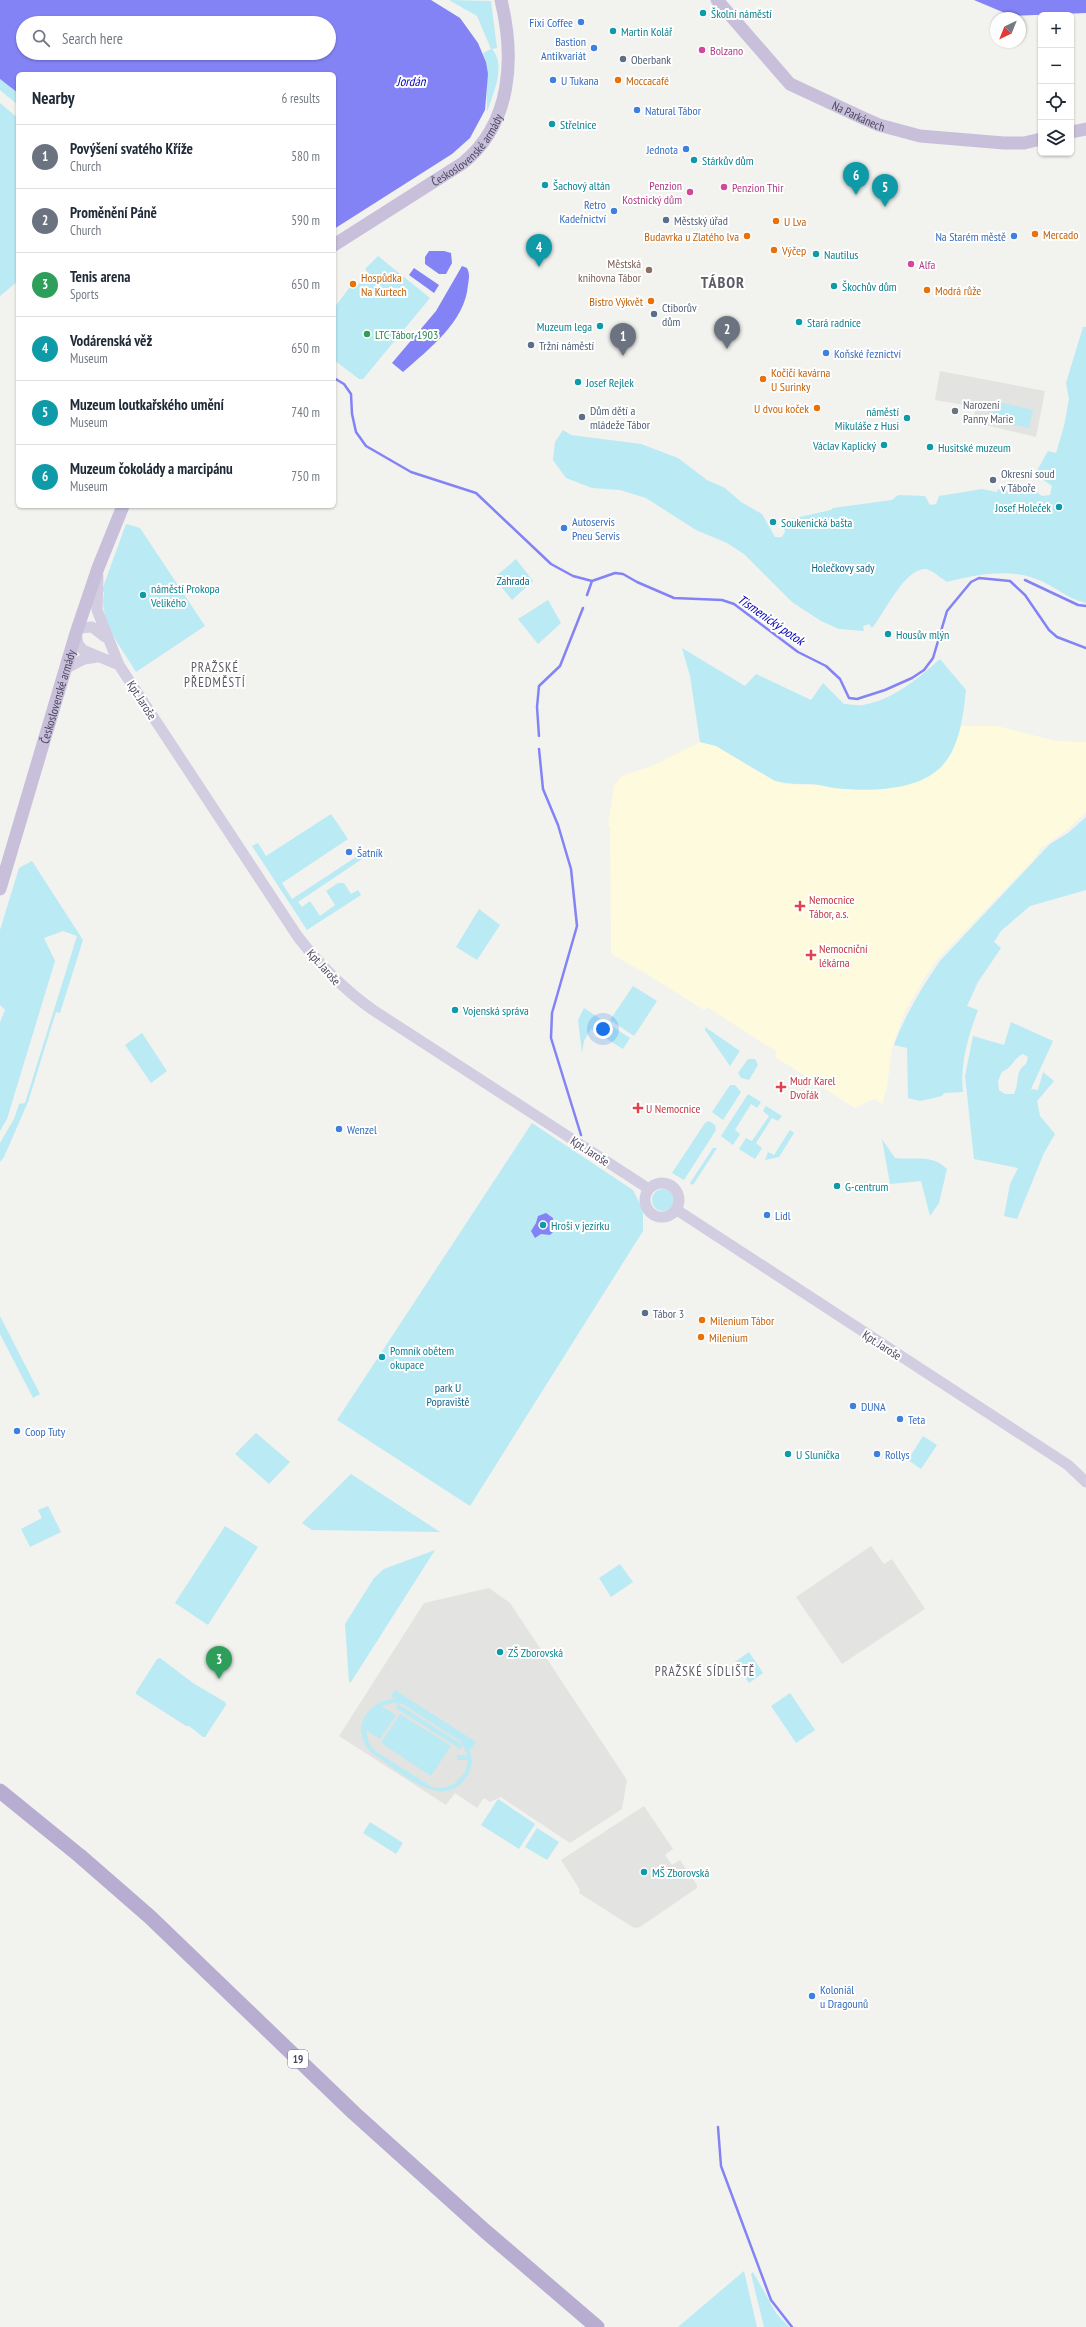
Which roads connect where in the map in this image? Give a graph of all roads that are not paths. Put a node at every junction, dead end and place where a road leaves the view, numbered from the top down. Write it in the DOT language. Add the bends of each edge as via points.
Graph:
graph roads {
  1 [pos="501,0"];
  2 [pos="716,0"];
  3 [pos="1086,129"];
  4 [pos="1074,131"];
  5 [pos="1038,140"];
  6 [pos="336,244"];
  7 [pos="122,508"];
  8 [pos="98,568"];
  9 [pos="77,631"];
  10 [pos="107,639"];
  11 [pos="103,657"];
  12 [pos="119,665"];
  13 [pos="65,669"];
  14 [pos="0,889"];
  15 [pos="649,1189"];
  16 [pos="677,1210"];
  17 [pos="1086,1482"];
  18 [pos="0,1791"];
  19 [pos="597,2327"];
  1 -- 6 [label="main road, Československé armády" via="507,39 508,78 500,112 486,139 476,153 463,163"];
  2 -- 5 [label="main road, Na Parkánech" via="790,84 879,125 920,136 1004,143"];
  3 -- 4 [label="main road"];
  7 -- 8 [label="main road, Československé armády"];
  8 -- 9 [label="main road, Československé armády"];
  8 -- 10 [label="street, Kpt. Jaroše" via="97,610"];
  9 -- 10 [label="street" via="94,628"];
  9 -- 11 [label="street" via="81,648"];
  9 -- 13 [label="main road, Československé armády"];
  10 -- 12 [label="street, Kpt. Jaroše"];
  11 -- 12 [label="street"];
  11 -- 13 [label="street" via="84,658"];
  12 -- 15 [label="street, Kpt. Jaroše" via="298,937 335,981 394,1024"];
  13 -- 14 [label="main road, Československé armády"];
  15 -- 16 [label="street" via="659,1183 673,1186 680,1199"];
  15 -- 16 [label="street" via="645,1199 651,1214 662,1218"];
  16 -- 17 [label="street, Kpt. Jaroše" via="1068,1465"];
  18 -- 19 [label="main road, 19" via="150,1917 354,2113"];
}
